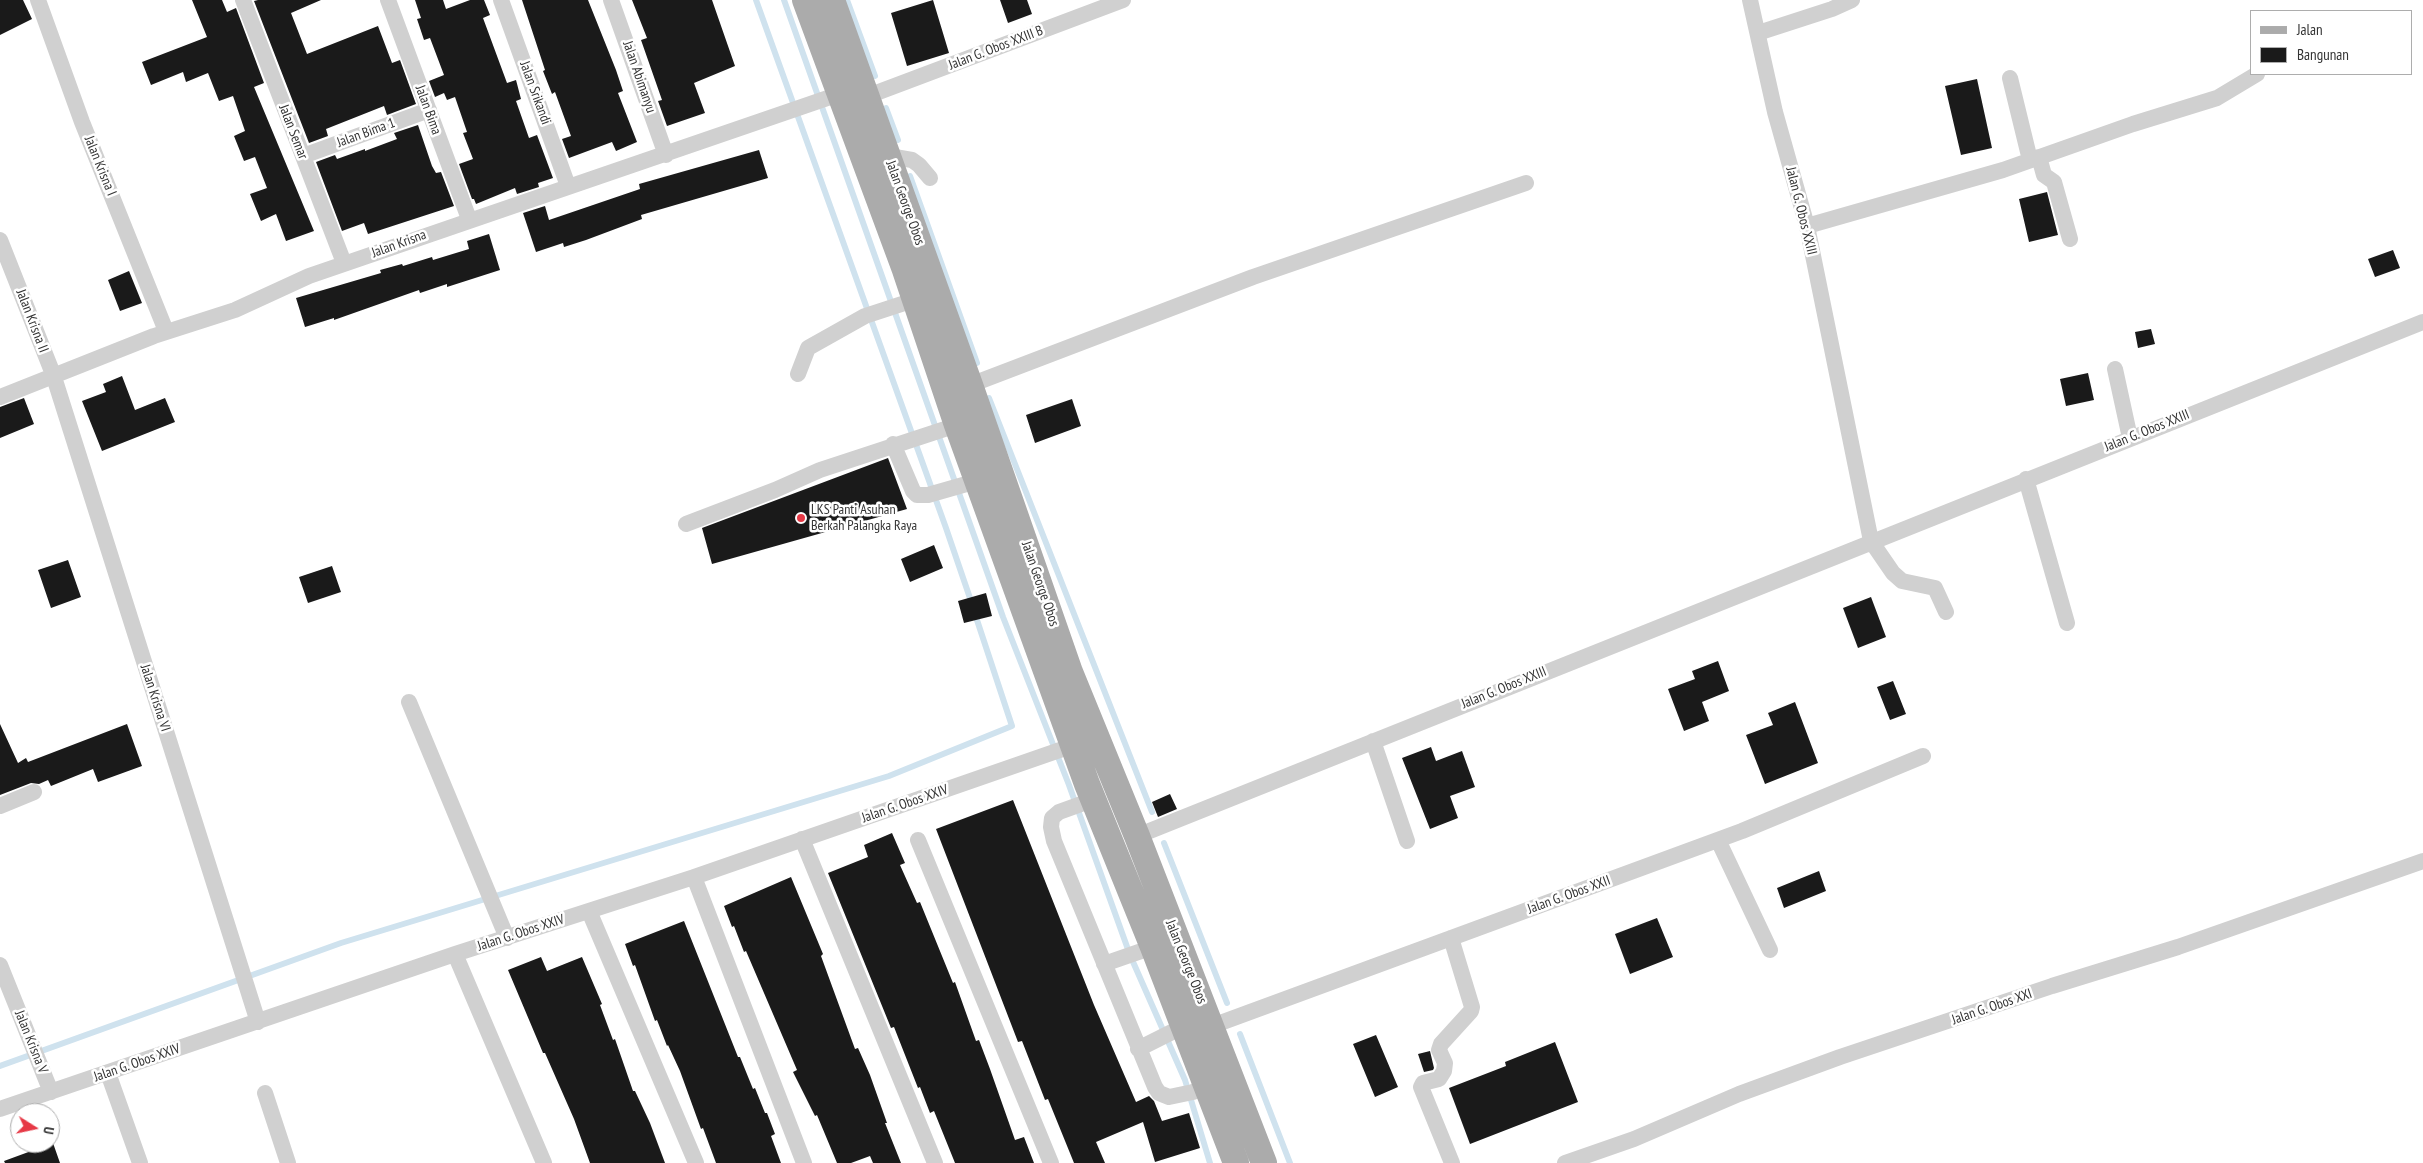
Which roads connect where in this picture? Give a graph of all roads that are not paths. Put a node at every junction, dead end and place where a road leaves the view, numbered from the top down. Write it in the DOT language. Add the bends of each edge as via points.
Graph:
graph roads {
  1 [pos="38,0"];
  2 [pos="243,0"];
  3 [pos="388,0"];
  4 [pos="501,0"];
  5 [pos="612,0"];
  6 [pos="806,0"];
  7 [pos="832,0"];
  8 [pos="1123,0"];
  9 [pos="1750,0"];
  10 [pos="1852,0"];
  11 [pos="1758,33"];
  12 [pos="2255,75"];
  13 [pos="2010,78"];
  14 [pos="851,93"];
  15 [pos="804,107"];
  16 [pos="429,110"];
  17 [pos="666,154"];
  18 [pos="303,156"];
  19 [pos="889,156"];
  20 [pos="2035,159"];
  21 [pos="930,178"];
  22 [pos="1526,183"];
  23 [pos="568,186"];
  24 [pos="469,219"];
  25 [pos="1807,226"];
  26 [pos="2070,239"];
  27 [pos="0,240"];
  28 [pos="344,263"];
  29 [pos="900,305"];
  30 [pos="2423,322"];
  31 [pos="166,331"];
  32 [pos="2114,369"];
  33 [pos="53,374"];
  34 [pos="798,374"];
  35 [pos="970,384"];
  36 [pos="0,397"];
  37 [pos="943,429"];
  38 [pos="2130,438"];
  39 [pos="893,444"];
  40 [pos="2026,479"];
  41 [pos="962,485"];
  42 [pos="686,524"];
  43 [pos="1871,541"];
  44 [pos="1946,612"];
  45 [pos="2067,623"];
  46 [pos="409,702"];
  47 [pos="1373,741"];
  48 [pos="1078,744"];
  49 [pos="1923,756"];
  50 [pos="34,792"];
  51 [pos="1082,803"];
  52 [pos="0,806"];
  53 [pos="1137,836"];
  54 [pos="802,839"];
  55 [pos="918,840"];
  56 [pos="1718,840"];
  57 [pos="1407,841"];
  58 [pos="2423,862"];
  59 [pos="694,877"];
  60 [pos="590,911"];
  61 [pos="507,938"];
  62 [pos="1451,938"];
  63 [pos="1770,950"];
  64 [pos="1137,952"];
  65 [pos="455,954"];
  66 [pos="1104,964"];
  67 [pos="0,965"];
  68 [pos="258,1022"];
  69 [pos="1212,1026"];
  70 [pos="1170,1034"];
  71 [pos="1138,1049"];
  72 [pos="108,1072"];
  73 [pos="1194,1090"];
  74 [pos="51,1092"];
  75 [pos="265,1094"];
  76 [pos="0,1109"];
  77 [pos="1244,1160"];
  78 [pos="140,1163"];
  79 [pos="288,1163"];
  80 [pos="544,1163"];
  81 [pos="696,1163"];
  82 [pos="804,1163"];
  83 [pos="935,1163"];
  84 [pos="1051,1163"];
  85 [pos="1452,1163"];
  86 [pos="1565,1163"];
  1 -- 31 [label="street, Jalan Krisna I" via="82,122"];
  2 -- 18 [label="street, Jalan Semar"];
  3 -- 16 [label="street, Jalan Bima"];
  4 -- 23 [label="street, Jalan Srikandi"];
  5 -- 17 [label="street, Jalan Abimanyu"];
  6 -- 14 [label="main road, Jalan George Obos"];
  7 -- 14 [label="main road, Jalan George Obos"];
  8 -- 14 [label="street, Jalan G. Obos XXIII B"];
  9 -- 11 [label="street, Jalan G. Obos XXIII"];
  10 -- 11 [label="street"];
  11 -- 25 [label="street, Jalan G. Obos XXIII" via="1775,112"];
  12 -- 20 [label="street" via="2217,98"];
  13 -- 20 [label="street"];
  14 -- 15 [label="street, Jalan G. Obos XXIII B"];
  14 -- 19 [label="main road, Jalan George Obos"];
  14 -- 29 [label="main road, Jalan George Obos"];
  15 -- 17 [label="street, Jalan Krisna"];
  16 -- 18 [label="street, Jalan Bima 1"];
  16 -- 24 [label="street, Jalan Bima"];
  17 -- 23 [label="street, Jalan Krisna"];
  18 -- 28 [label="street, Jalan Semar"];
  19 -- 21 [label="street" via="912,160"];
  19 -- 35 [label="main road, Jalan George Obos"];
  20 -- 25 [label="street"];
  20 -- 26 [label="street" via="2044,175 2054,182"];
  22 -- 35 [label="street" via="1253,277"];
  23 -- 24 [label="street, Jalan Krisna"];
  24 -- 28 [label="street, Jalan Krisna"];
  25 -- 43 [label="street, Jalan G. Obos XXIII"];
  27 -- 33 [label="street, Jalan Krisna II"];
  28 -- 31 [label="street, Jalan Krisna" via="277,289 235,310"];
  29 -- 34 [label="street" via="865,316 808,348"];
  29 -- 37 [label="main road, Jalan George Obos"];
  30 -- 38 [label="street, Jalan G. Obos XXIII"];
  31 -- 33 [label="street, Jalan Krisna"];
  32 -- 38 [label="street"];
  33 -- 36 [label="street, Jalan Krisna"];
  33 -- 68 [label="street, Jalan Krisna VI"];
  35 -- 48 [label="main road, Jalan George Obos" via="1070,672"];
  37 -- 39 [label="street"];
  37 -- 41 [label="main road, Jalan George Obos"];
  38 -- 40 [label="street, Jalan G. Obos XXIII"];
  39 -- 41 [label="street" via="912,491 917,495"];
  39 -- 42 [label="street"];
  40 -- 43 [label="street, Jalan G. Obos XXIII"];
  40 -- 45 [label="street"];
  41 -- 48 [label="main road, Jalan George Obos"];
  43 -- 44 [label="street" via="1892,573 1902,581 1935,588"];
  43 -- 47 [label="street, Jalan G. Obos XXIII"];
  46 -- 61 [label="street"];
  47 -- 53 [label="street, Jalan G. Obos XXIII"];
  47 -- 57 [label="street"];
  48 -- 51 [label="main road, Jalan George Obos" via="1087,784"];
  48 -- 53 [label="main road, Jalan George Obos"];
  48 -- 54 [label="street, Jalan G. Obos XXIV"];
  49 -- 56 [label="street, Jalan G. Obos XXII"];
  50 -- 52 [label="street"];
  51 -- 64 [label="main road, Jalan George Obos"];
  51 -- 66 [label="street" via="1059,812 1052,818 1051,827"];
  53 -- 69 [label="main road, Jalan George Obos"];
  54 -- 59 [label="street, Jalan G. Obos XXIV"];
  54 -- 83 [label="street"];
  55 -- 84 [label="street"];
  56 -- 62 [label="street, Jalan G. Obos XXII"];
  56 -- 63 [label="street"];
  58 -- 86 [label="street, Jalan G. Obos XXI" via="2178,947 1840,1057"];
  59 -- 60 [label="street, Jalan G. Obos XXIV"];
  59 -- 82 [label="street"];
  60 -- 61 [label="street, Jalan G. Obos XXIV"];
  60 -- 81 [label="street"];
  61 -- 65 [label="street, Jalan G. Obos XXIV"];
  62 -- 69 [label="street, Jalan G. Obos XXII"];
  62 -- 85 [label="street" via="1472,1007 1441,1044 1439,1050 1445,1063 1444,1072 1421,1087"];
  64 -- 66 [label="street"];
  64 -- 70 [label="main road, Jalan George Obos"];
  65 -- 68 [label="street, Jalan G. Obos XXIV"];
  65 -- 80 [label="street"];
  66 -- 71 [label="street"];
  67 -- 74 [label="street, Jalan Krisna V"];
  68 -- 72 [label="street, Jalan G. Obos XXIV"];
  69 -- 77 [label="main road, Jalan George Obos"];
  70 -- 71 [label="street"];
  70 -- 73 [label="main road, Jalan George Obos"];
  71 -- 73 [label="street" via="1159,1093 1169,1097"];
  72 -- 74 [label="street, Jalan G. Obos XXIV"];
  72 -- 78 [label="street"];
  73 -- 77 [label="main road, Jalan George Obos"];
  74 -- 76 [label="street, Jalan G. Obos XXIV"];
  75 -- 79 [label="street"];
}
